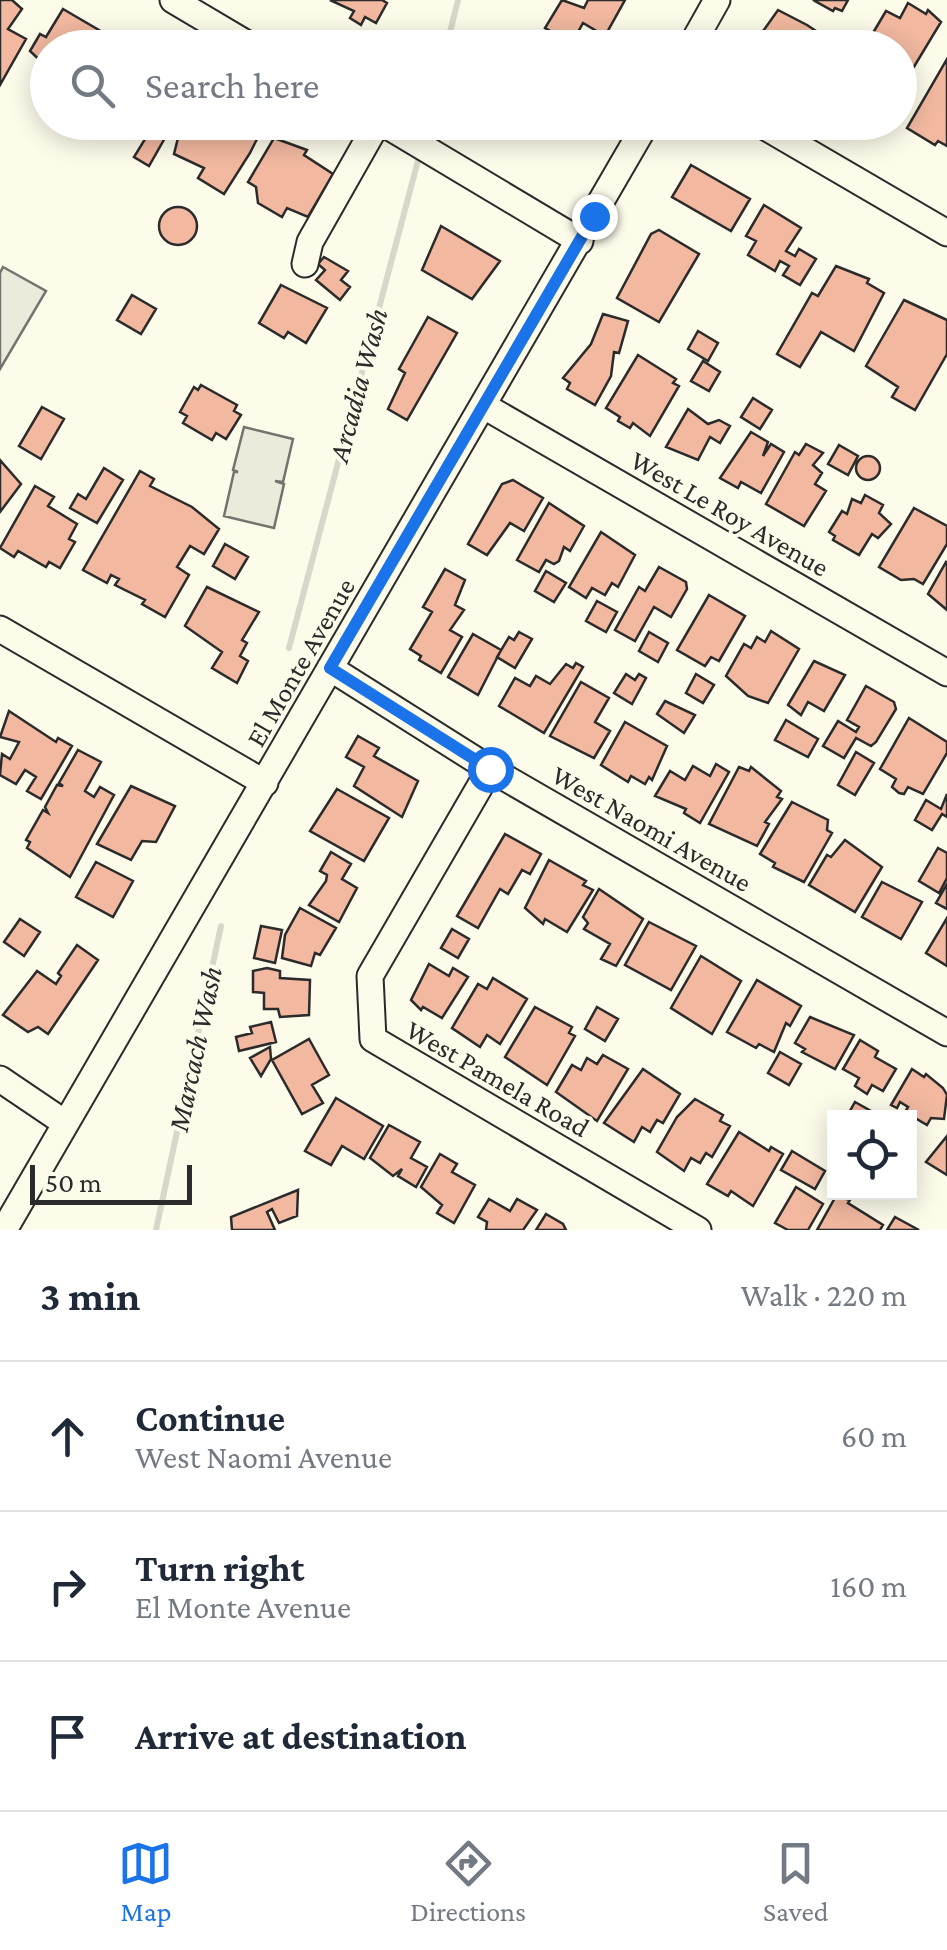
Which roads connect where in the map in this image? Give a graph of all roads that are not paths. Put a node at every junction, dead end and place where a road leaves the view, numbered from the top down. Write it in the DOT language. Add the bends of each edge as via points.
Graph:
graph roads {
  1 [pos="173,0"];
  2 [pos="718,0"];
  3 [pos="224,30"];
  4 [pos="700,30"];
  5 [pos="377,140"];
  6 [pos="410,140"];
  7 [pos="637,140"];
  8 [pos="788,140"];
  9 [pos="947,233"];
  10 [pos="580,241"];
  11 [pos="304,264"];
  12 [pos="484,406"];
  13 [pos="0,629"];
  14 [pos="330,668"];
  15 [pos="947,673"];
  16 [pos="490,769"];
  17 [pos="264,783"];
  18 [pos="947,1033"];
  19 [pos="0,1080"];
  20 [pos="65,1122"];
  21 [pos="4,1230"];
  22 [pos="698,1230"];
  1 -- 3 [label="street"];
  2 -- 4 [label="street"];
  5 -- 11 [label="street" via="310,242"];
  6 -- 10 [label="street"];
  7 -- 10 [label="street, El Monte Avenue"];
  8 -- 9 [label="street"];
  10 -- 12 [label="street, El Monte Avenue"];
  12 -- 14 [label="street, El Monte Avenue"];
  12 -- 15 [label="street, West Le Roy Avenue"];
  13 -- 17 [label="street"];
  14 -- 16 [label="street, West Naomi Avenue"];
  14 -- 17 [label="street, El Monte Avenue"];
  16 -- 18 [label="street, West Naomi Avenue"];
  16 -- 22 [label="street, West Pamela Road" via="370,976 373,1039"];
  17 -- 20 [label="street, El Monte Avenue"];
  19 -- 20 [label="street"];
  20 -- 21 [label="street, El Monte Avenue"];
}
